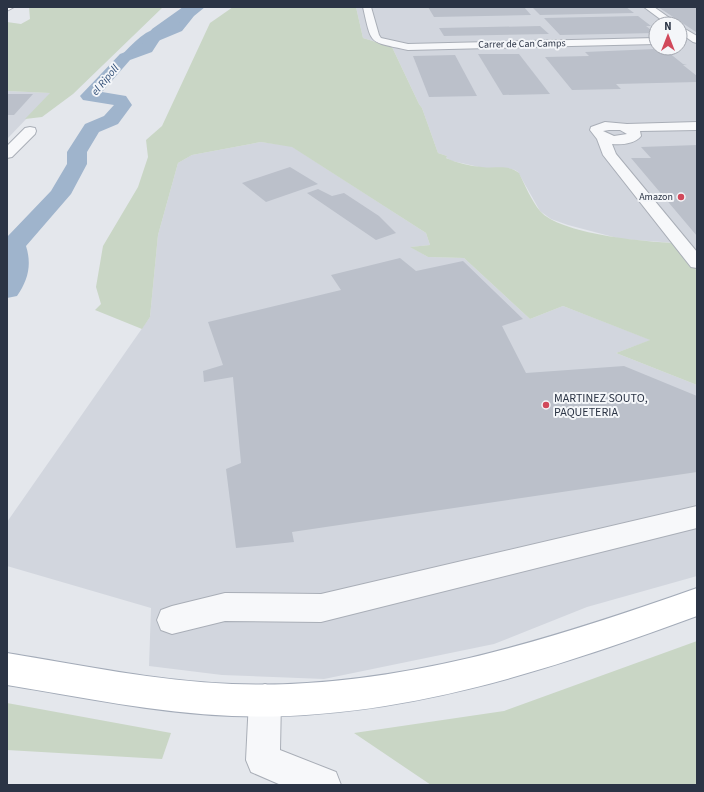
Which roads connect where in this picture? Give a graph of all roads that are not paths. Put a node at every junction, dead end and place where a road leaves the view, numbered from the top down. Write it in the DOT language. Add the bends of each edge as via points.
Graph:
graph roads {
  1 [pos="10,7"];
  2 [pos="367,7"];
  3 [pos="648,7"];
  4 [pos="7,8"];
  5 [pos="661,16"];
  6 [pos="688,34"];
  7 [pos="697,40"];
  8 [pos="648,41"];
  9 [pos="697,127"];
  10 [pos="30,131"];
  11 [pos="606,138"];
  12 [pos="7,154"];
  13 [pos="697,255"];
  14 [pos="697,263"];
  15 [pos="697,517"];
  16 [pos="697,602"];
  17 [pos="172,620"];
  18 [pos="7,669"];
  19 [pos="265,700"];
  20 [pos="323,785"];
  1 -- 4 [label="street"];
  2 -- 8 [label="street, Carrer de Can Camps" via="374,36 378,40 408,47"];
  3 -- 5 [label="street"];
  6 -- 7 [label="street"];
  9 -- 11 [label="street" via="628,129 634,134 632,138"];
  10 -- 12 [label="street"];
  11 -- 13 [label="street"];
  11 -- 14 [label="street" via="610,155"];
  15 -- 17 [label="street" via="321,608 224,607"];
  16 -- 19 [label="main road" via="503,666 420,685 368,694"];
  18 -- 19 [label="main road" via="162,694"];
  19 -- 20 [label="street" via="263,760"];
}
